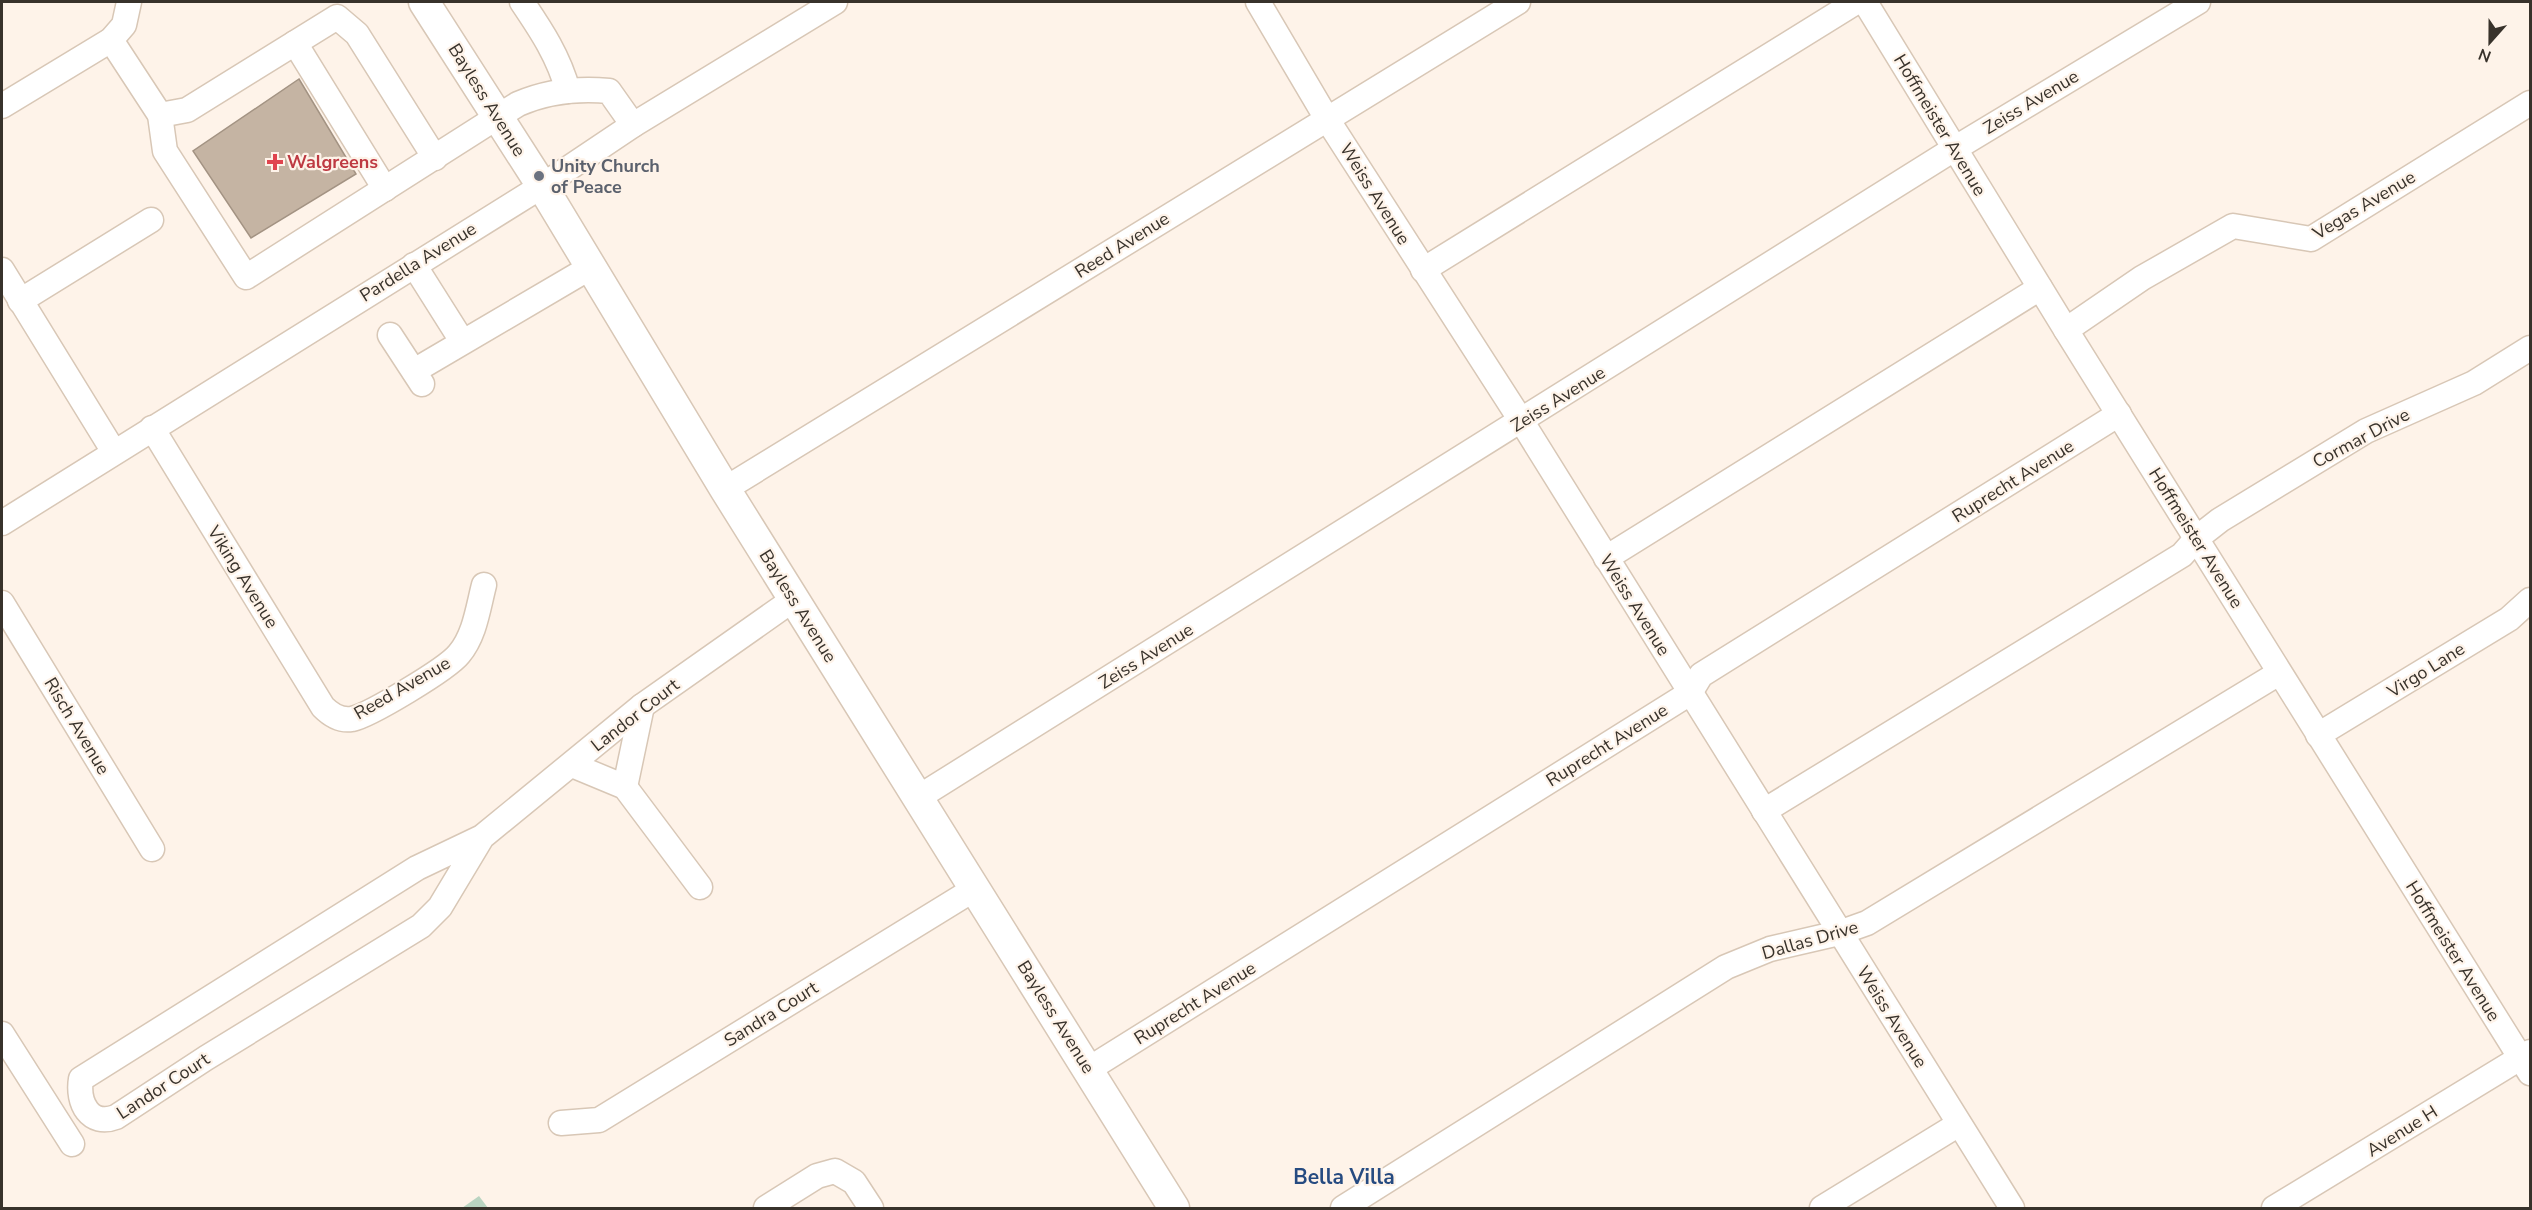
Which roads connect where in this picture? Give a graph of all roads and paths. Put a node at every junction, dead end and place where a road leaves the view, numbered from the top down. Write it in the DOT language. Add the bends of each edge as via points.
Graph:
graph roads {
  1 [pos="129,2"];
  2 [pos="424,2"];
  3 [pos="522,2"];
  4 [pos="835,2"];
  5 [pos="1258,2"];
  6 [pos="1518,2"];
  7 [pos="1856,2"];
  8 [pos="1865,2"];
  9 [pos="2198,2"];
  10 [pos="111,40"];
  11 [pos="295,43"];
  12 [pos="568,91"];
  13 [pos="2530,103"];
  14 [pos="2,106"];
  15 [pos="160,115"];
  16 [pos="498,117"];
  17 [pos="1327,119"];
  18 [pos="633,124"];
  19 [pos="1954,149"];
  20 [pos="435,158"];
  21 [pos="542,186"];
  22 [pos="386,189"];
  23 [pos="152,220"];
  24 [pos="414,265"];
  25 [pos="591,267"];
  26 [pos="2,270"];
  27 [pos="1423,270"];
  28 [pos="2040,288"];
  29 [pos="20,300"];
  30 [pos="2066,330"];
  31 [pos="390,335"];
  32 [pos="462,341"];
  33 [pos="2530,348"];
  34 [pos="2120,414"];
  35 [pos="1522,422"];
  36 [pos="152,429"];
  37 [pos="114,452"];
  38 [pos="725,489"];
  39 [pos="2,523"];
  40 [pos="2197,538"];
  41 [pos="1606,558"];
  42 [pos="484,585"];
  43 [pos="794,599"];
  44 [pos="2530,600"];
  45 [pos="2,603"];
  46 [pos="2279,673"];
  47 [pos="1690,693"];
  48 [pos="642,706"];
  49 [pos="341,719"];
  50 [pos="2318,735"];
  51 [pos="573,765"];
  52 [pos="625,787"];
  53 [pos="919,797"];
  54 [pos="1764,811"];
  55 [pos="482,837"];
  56 [pos="152,849"];
  57 [pos="700,887"];
  58 [pos="976,888"];
  59 [pos="1839,933"];
  60 [pos="2,1034"];
  61 [pos="2527,1061"];
  62 [pos="1089,1069"];
  63 [pos="561,1123"];
  64 [pos="1959,1124"];
  65 [pos="72,1144"];
  66 [pos="766,1209"];
  67 [pos="872,1209"];
  68 [pos="1174,1209"];
  69 [pos="1343,1209"];
  70 [pos="1822,1209"];
  71 [pos="2012,1209"];
  72 [pos="2274,1209"];
  1 -- 10 [label="street" via="124,25"];
  2 -- 16 [label="main road, Bayless Avenue"];
  3 -- 12 [label="street" via="547,40"];
  4 -- 18 [label="street, Pardella Avenue"];
  5 -- 17 [label="street, Weiss Avenue"];
  6 -- 17 [label="street, Reed Avenue"];
  7 -- 27 [label="street"];
  8 -- 19 [label="street, Hoffmeister Avenue"];
  9 -- 19 [label="street, Zeiss Avenue"];
  10 -- 14 [label="street"];
  10 -- 15 [label="street"];
  11 -- 15 [label="street" via="187,110"];
  11 -- 20 [label="street" via="337,17 357,34"];
  11 -- 22 [label="street"];
  12 -- 16 [label="street" via="540,94"];
  12 -- 18 [label="street" via="609,91"];
  13 -- 30 [label="street, Vegas Avenue" via="2310,239 2233,226 2142,278"];
  15 -- 22 [label="street" via="165,151 246,277"];
  16 -- 20 [label="street"];
  16 -- 21 [label="main road, Bayless Avenue"];
  17 -- 27 [label="street, Weiss Avenue"];
  17 -- 38 [label="street, Reed Avenue"];
  18 -- 21 [label="street, Pardella Avenue"];
  19 -- 28 [label="street, Hoffmeister Avenue"];
  19 -- 35 [label="street, Zeiss Avenue"];
  20 -- 22 [label="street"];
  21 -- 24 [label="street, Pardella Avenue"];
  21 -- 25 [label="main road, Bayless Avenue"];
  23 -- 29 [label="street"];
  24 -- 32 [label="street"];
  24 -- 36 [label="street, Pardella Avenue"];
  25 -- 32 [label="street"];
  25 -- 38 [label="main road, Bayless Avenue"];
  26 -- 29 [label="street"];
  27 -- 35 [label="street, Weiss Avenue"];
  28 -- 30 [label="street, Hoffmeister Avenue"];
  28 -- 41 [label="street"];
  29 -- 37 [label="street"];
  30 -- 34 [label="street, Hoffmeister Avenue"];
  31 -- 32 [label="street" via="418,377"];
  33 -- 40 [label="street, Cormar Drive" via="2474,383 2366,431"];
  34 -- 40 [label="street, Hoffmeister Avenue"];
  34 -- 47 [label="street, Ruprecht Avenue" via="1701,675"];
  35 -- 41 [label="street, Weiss Avenue"];
  35 -- 53 [label="street, Zeiss Avenue"];
  36 -- 37 [label="street, Pardella Avenue"];
  36 -- 49 [label="street, Viking Avenue" via="323,707"];
  37 -- 39 [label="street, Pardella Avenue"];
  38 -- 43 [label="main road, Bayless Avenue"];
  40 -- 46 [label="street, Hoffmeister Avenue"];
  40 -- 54 [label="street, Cormar Drive" via="2181,555"];
  41 -- 47 [label="street, Weiss Avenue"];
  42 -- 49 [label="street, Reed Avenue" via="466,644 448,666 361,716"];
  43 -- 48 [label="street, Landor Court"];
  43 -- 53 [label="main road, Bayless Avenue"];
  44 -- 50 [label="street, Virgo Lane" via="2509,619"];
  45 -- 56 [label="street, Risch Avenue"];
  46 -- 50 [label="street, Hoffmeister Avenue"];
  46 -- 59 [label="street, Dallas Drive" via="1867,923"];
  47 -- 54 [label="street, Weiss Avenue"];
  47 -- 62 [label="street, Ruprecht Avenue"];
  48 -- 51 [label="street, Landor Court"];
  48 -- 52 [label="street"];
  50 -- 61 [label="street, Hoffmeister Avenue"];
  51 -- 52 [label="street"];
  51 -- 55 [label="street, Landor Court"];
  52 -- 57 [label="street"];
  53 -- 58 [label="main road, Bayless Avenue"];
  54 -- 59 [label="street, Weiss Avenue"];
  55 -- 55 [label="street, Landor Court" via="417,868 81,1079 79,1092 85,1107 98,1120 116,1117 421,926 440,907"];
  58 -- 62 [label="main road, Bayless Avenue"];
  58 -- 63 [label="street, Sandra Court" via="598,1120"];
  59 -- 64 [label="street, Weiss Avenue"];
  59 -- 69 [label="street, Dallas Drive" via="1770,949 1726,967"];
  60 -- 65 [label="street"];
  61 -- 72 [label="street, Avenue H"];
  62 -- 68 [label="main road, Bayless Avenue"];
  64 -- 70 [label="street"];
  64 -- 71 [label="street, Weiss Avenue"];
  66 -- 67 [label="street" via="817,1176 835,1172 854,1182"];
}
